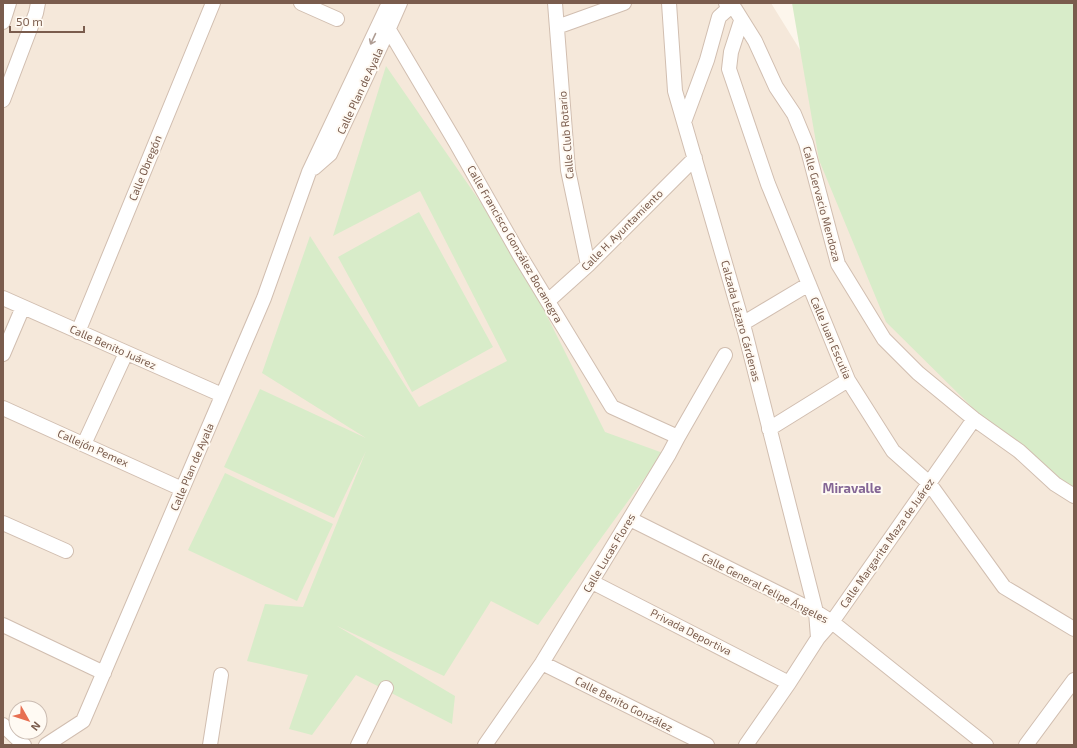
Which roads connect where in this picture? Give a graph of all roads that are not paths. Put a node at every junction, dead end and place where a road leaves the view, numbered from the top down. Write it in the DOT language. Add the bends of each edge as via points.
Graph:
graph roads {
  1 [pos="9,3"];
  2 [pos="38,3"];
  3 [pos="212,3"];
  4 [pos="301,3"];
  5 [pos="389,3"];
  6 [pos="400,3"];
  7 [pos="556,3"];
  8 [pos="624,3"];
  9 [pos="669,3"];
  10 [pos="727,6"];
  11 [pos="337,19"];
  12 [pos="741,21"];
  13 [pos="3,22"];
  14 [pos="386,23"];
  15 [pos="557,27"];
  16 [pos="3,100"];
  17 [pos="684,122"];
  18 [pos="694,158"];
  19 [pos="588,265"];
  20 [pos="809,284"];
  21 [pos="3,298"];
  22 [pos="548,301"];
  23 [pos="23,307"];
  24 [pos="742,324"];
  25 [pos="78,332"];
  26 [pos="126,353"];
  27 [pos="3,354"];
  28 [pos="725,355"];
  29 [pos="848,380"];
  30 [pos="222,395"];
  31 [pos="3,408"];
  32 [pos="974,419"];
  33 [pos="769,429"];
  34 [pos="678,437"];
  35 [pos="84,444"];
  36 [pos="929,483"];
  37 [pos="182,489"];
  38 [pos="1074,496"];
  39 [pos="630,520"];
  40 [pos="3,523"];
  41 [pos="66,551"];
  42 [pos="590,585"];
  43 [pos="816,612"];
  44 [pos="832,622"];
  45 [pos="3,625"];
  46 [pos="1074,629"];
  47 [pos="818,638"];
  48 [pos="542,663"];
  49 [pos="104,673"];
  50 [pos="221,675"];
  51 [pos="1074,680"];
  52 [pos="787,686"];
  53 [pos="386,688"];
  54 [pos="3,725"];
  55 [pos="24,745"];
  56 [pos="50,745"];
  57 [pos="210,745"];
  58 [pos="358,745"];
  59 [pos="485,745"];
  60 [pos="706,745"];
  61 [pos="746,745"];
  62 [pos="986,745"];
  63 [pos="1026,745"];
  1 -- 13 [label="street"];
  2 -- 16 [label="street"];
  3 -- 25 [label="street, Calle Obregón"];
  4 -- 11 [label="street"];
  5 -- 14 [label="street, Calle Plan de Ayala"];
  6 -- 14 [label="street, Calle Plan de Ayala"];
  7 -- 15 [label="street, Calle Club Rotario"];
  8 -- 15 [label="street"];
  9 -- 17 [label="street, Calzada Lázaro Cárdenas" via="675,91"];
  10 -- 12 [label="street, Calle Gervacio Mendoza" via="735,9"];
  10 -- 17 [label="street" via="720,17"];
  12 -- 20 [label="street, Calle Juan Escutia" via="731,52 729,69 768,184"];
  12 -- 32 [label="street, Calle Gervacio Mendoza" via="755,41 776,87 794,114 806,143 838,264 884,339 918,374"];
  14 -- 22 [label="street, Calle Francisco González Bocanegra"];
  14 -- 30 [label="street, Calle Plan de Ayala" via="309,172 264,298"];
  15 -- 19 [label="street, Calle Club Rotario" via="568,170"];
  17 -- 18 [label="street, Calzada Lázaro Cárdenas"];
  18 -- 19 [label="street, Calle H. Ayuntamiento"];
  18 -- 24 [label="street, Calzada Lázaro Cárdenas"];
  19 -- 22 [label="street, Calle H. Ayuntamiento"];
  20 -- 24 [label="street"];
  20 -- 29 [label="street, Calle Juan Escutia"];
  21 -- 23 [label="street, Calle Benito Juárez"];
  22 -- 34 [label="street, Calle Francisco González Bocanegra" via="612,407"];
  23 -- 25 [label="street, Calle Benito Juárez"];
  23 -- 27 [label="street"];
  24 -- 33 [label="street, Calzada Lázaro Cárdenas"];
  25 -- 26 [label="street, Calle Benito Juárez"];
  26 -- 30 [label="street, Calle Benito Juárez"];
  26 -- 35 [label="street"];
  28 -- 34 [label="street, Calle Lucas Flores"];
  29 -- 33 [label="street"];
  29 -- 36 [label="street, Calle Juan Escutia" via="893,450"];
  30 -- 37 [label="street, Calle Plan de Ayala"];
  31 -- 35 [label="street, Callejón Pemex"];
  32 -- 36 [label="street, Calle Margarita Maza de Juárez"];
  32 -- 38 [label="street, Calle Gervacio Mendoza" via="1019,451 1055,484"];
  33 -- 43 [label="street, Calzada Lázaro Cárdenas"];
  34 -- 39 [label="street, Calle Lucas Flores"];
  35 -- 37 [label="street, Callejón Pemex"];
  36 -- 44 [label="street, Calle Margarita Maza de Juárez"];
  36 -- 46 [label="street, Calle Juan Escutia" via="1004,587"];
  37 -- 49 [label="street, Calle Plan de Ayala"];
  39 -- 42 [label="street, Calle Lucas Flores"];
  39 -- 43 [label="street, Calle General Felipe Ángeles"];
  40 -- 41 [label="street"];
  42 -- 48 [label="street, Calle Lucas Flores"];
  42 -- 52 [label="street, Privada Deportiva"];
  43 -- 44 [label="street, Calle General Felipe Ángeles"];
  43 -- 47 [label="street, Calzada Lázaro Cárdenas"];
  44 -- 47 [label="street, Calle Margarita Maza de Juárez"];
  44 -- 62 [label="street, Calle General Felipe Ángeles"];
  45 -- 49 [label="street"];
  47 -- 52 [label="street, Calle Margarita Maza de Juárez"];
  48 -- 59 [label="street, Calle Lucas Flores"];
  48 -- 60 [label="street, Calle Benito González"];
  49 -- 56 [label="street, Calle Plan de Ayala" via="83,722"];
  50 -- 57 [label="street"];
  51 -- 63 [label="street"];
  52 -- 61 [label="street, Calle Margarita Maza de Juárez"];
  53 -- 58 [label="street"];
  54 -- 55 [label="street"];
}
